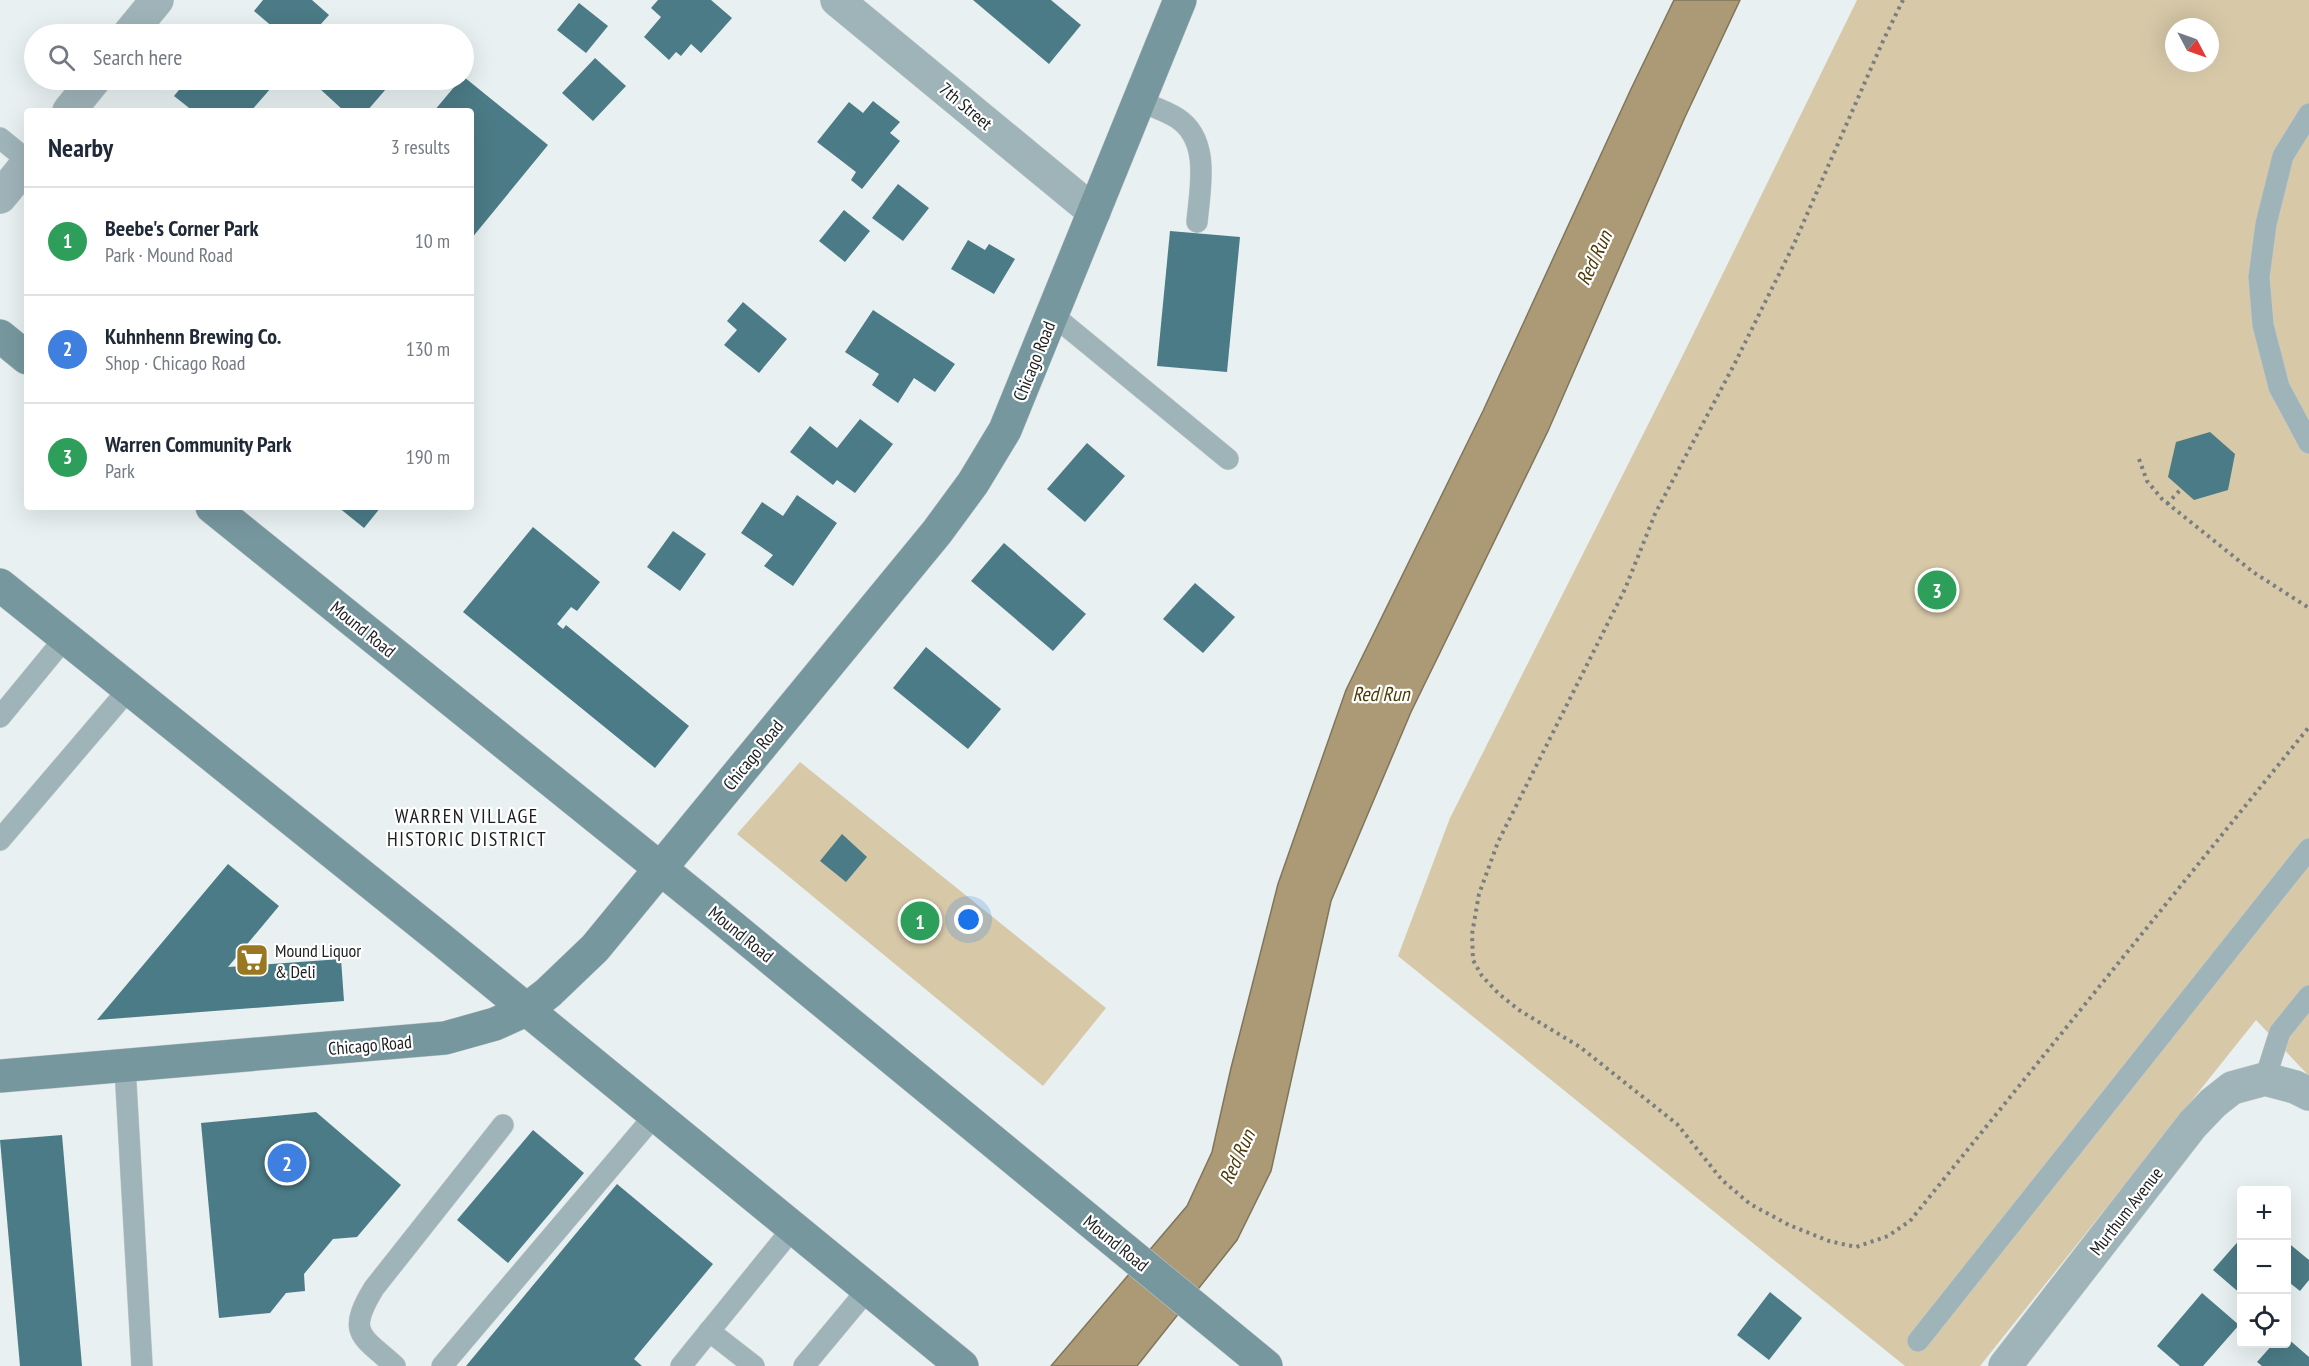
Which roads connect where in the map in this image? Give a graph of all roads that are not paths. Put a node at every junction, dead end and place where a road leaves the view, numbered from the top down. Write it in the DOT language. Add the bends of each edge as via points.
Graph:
graph roads {
  1 [pos="157,0"];
  2 [pos="837,0"];
  3 [pos="1180,0"];
  4 [pos="137,24"];
  5 [pos="86,90"];
  6 [pos="1139,101"];
  7 [pos="71,108"];
  8 [pos="2309,114"];
  9 [pos="0,138"];
  10 [pos="24,159"];
  11 [pos="24,166"];
  12 [pos="0,197"];
  13 [pos="1094,212"];
  14 [pos="1197,222"];
  15 [pos="1053,315"];
  16 [pos="0,336"];
  17 [pos="24,356"];
  18 [pos="2309,443"];
  19 [pos="1228,459"];
  20 [pos="216,510"];
  21 [pos="0,585"];
  22 [pos="65,638"];
  23 [pos="128,690"];
  24 [pos="0,717"];
  25 [pos="0,840"];
  26 [pos="2309,849"];
  27 [pos="661,870"];
  28 [pos="2309,996"];
  29 [pos="526,1010"];
  30 [pos="125,1067"];
  31 [pos="0,1076"];
  32 [pos="2265,1079"];
  33 [pos="2309,1094"];
  34 [pos="655,1115"];
  35 [pos="503,1125"];
  36 [pos="793,1228"];
  37 [pos="868,1289"];
  38 [pos="709,1331"];
  39 [pos="1918,1341"];
  40 [pos="142,1366"];
  41 [pos="395,1366"];
  42 [pos="442,1366"];
  43 [pos="681,1366"];
  44 [pos="754,1366"];
  45 [pos="804,1366"];
  46 [pos="962,1366"];
  47 [pos="1266,1366"];
  48 [pos="2005,1366"];
  1 -- 4 [label="street"];
  2 -- 13 [label="street, 7th Street"];
  3 -- 6 [label="main road, Chicago Road"];
  5 -- 7 [label="street"];
  6 -- 13 [label="main road, Chicago Road"];
  6 -- 14 [label="lane" via="1178,118 1192,131 1202,160"];
  8 -- 18 [label="lane" via="2283,156 2266,224 2259,277 2263,325 2279,387"];
  9 -- 10 [label="lane"];
  11 -- 12 [label="street"];
  13 -- 15 [label="main road, Chicago Road"];
  15 -- 19 [label="lane"];
  15 -- 27 [label="main road, Chicago Road" via="1005,430 973,483"];
  16 -- 17 [label="main road"];
  20 -- 27 [label="main road, Mound Road"];
  21 -- 22 [label="main road"];
  22 -- 23 [label="main road"];
  22 -- 24 [label="lane"];
  23 -- 25 [label="lane"];
  23 -- 29 [label="main road"];
  26 -- 39 [label="lane"];
  27 -- 29 [label="main road, Chicago Road" via="596,948"];
  27 -- 47 [label="main road, Mound Road"];
  28 -- 32 [label="lane" via="2280,1032"];
  29 -- 30 [label="main road, Chicago Road" via="466,1034 429,1041"];
  29 -- 34 [label="main road"];
  30 -- 31 [label="main road, Chicago Road"];
  30 -- 40 [label="lane"];
  32 -- 33 [label="street"];
  32 -- 48 [label="street, Murthum Avenue" via="2232,1088 2192,1125"];
  34 -- 36 [label="main road"];
  34 -- 42 [label="lane"];
  35 -- 41 [label="lane" via="361,1309 358,1323 362,1337"];
  36 -- 37 [label="main road"];
  36 -- 38 [label="lane"];
  37 -- 45 [label="lane"];
  37 -- 46 [label="main road"];
  38 -- 43 [label="lane"];
  38 -- 44 [label="lane"];
}
